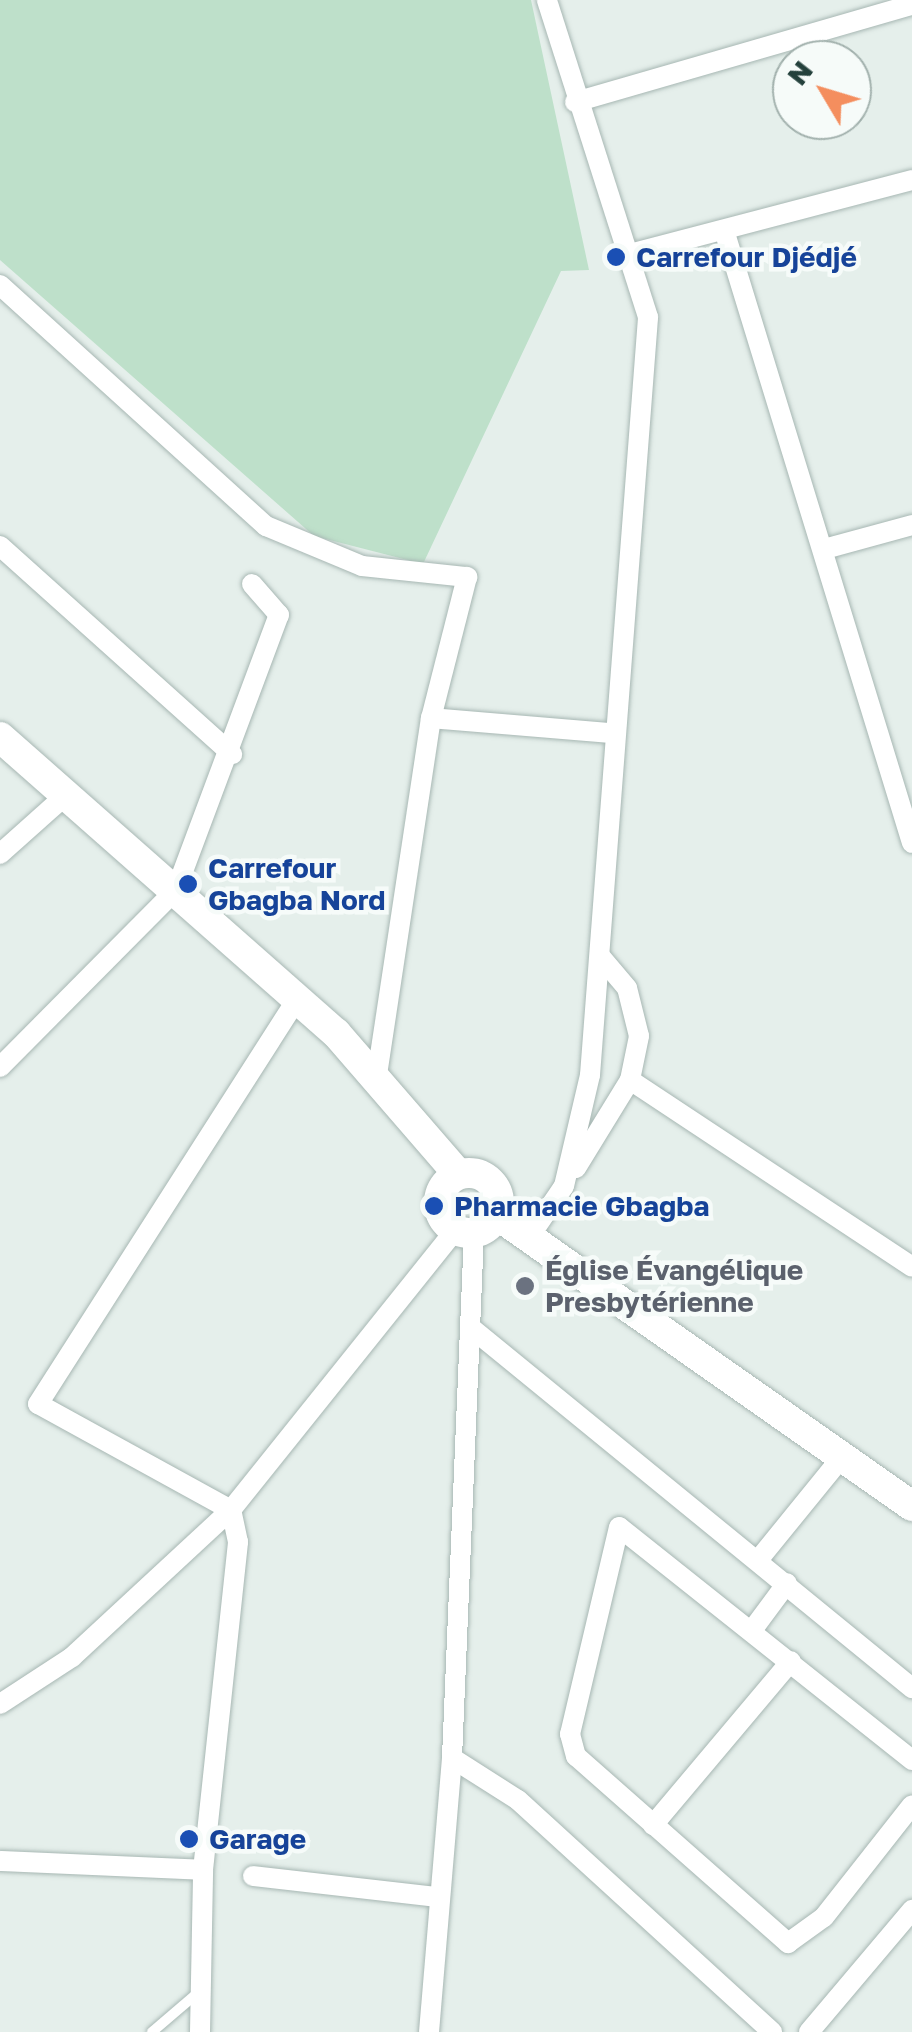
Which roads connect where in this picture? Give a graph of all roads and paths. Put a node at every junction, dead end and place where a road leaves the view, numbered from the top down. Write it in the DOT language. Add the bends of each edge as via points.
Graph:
graph roads {
  1 [pos="547,0"];
  2 [pos="912,5"];
  3 [pos="889,6"];
  4 [pos="575,102"];
  5 [pos="912,180"];
  6 [pos="724,230"];
  7 [pos="630,254"];
  8 [pos="0,286"];
  9 [pos="912,524"];
  10 [pos="0,546"];
  11 [pos="828,548"];
  12 [pos="252,584"];
  13 [pos="430,718"];
  14 [pos="610,733"];
  15 [pos="0,736"];
  16 [pos="232,754"];
  17 [pos="66,795"];
  18 [pos="912,843"];
  19 [pos="0,854"];
  20 [pos="176,890"];
  21 [pos="600,956"];
  22 [pos="298,998"];
  23 [pos="0,1067"];
  24 [pos="377,1073"];
  25 [pos="630,1080"];
  26 [pos="458,1174"];
  27 [pos="564,1186"];
  28 [pos="475,1226"];
  29 [pos="530,1236"];
  30 [pos="912,1267"];
  31 [pos="470,1327"];
  32 [pos="841,1458"];
  33 [pos="912,1506"];
  34 [pos="231,1510"];
  35 [pos="759,1558"];
  36 [pos="787,1583"];
  37 [pos="752,1629"];
  38 [pos="791,1660"];
  39 [pos="912,1688"];
  40 [pos="0,1704"];
  41 [pos="452,1758"];
  42 [pos="912,1760"];
  43 [pos="912,1805"];
  44 [pos="653,1825"];
  45 [pos="0,1861"];
  46 [pos="204,1870"];
  47 [pos="253,1876"];
  48 [pos="436,1897"];
  49 [pos="912,1910"];
  50 [pos="202,1990"];
  51 [pos="152,2032"];
  52 [pos="200,2032"];
  53 [pos="429,2032"];
  54 [pos="772,2032"];
  55 [pos="808,2032"];
  1 -- 4 [label="street"];
  2 -- 3 [label="street"];
  3 -- 4 [label="street"];
  4 -- 7 [label="street"];
  5 -- 6 [label="street"];
  6 -- 7 [label="street"];
  6 -- 11 [label="street"];
  7 -- 14 [label="street" via="648,317"];
  8 -- 13 [label="street" via="266,526 362,566 467,577"];
  9 -- 11 [label="street"];
  10 -- 16 [label="street"];
  11 -- 18 [label="street"];
  12 -- 16 [label="street" via="279,615"];
  13 -- 14 [label="street"];
  13 -- 24 [label="street"];
  14 -- 21 [label="street"];
  15 -- 17 [label="street"];
  16 -- 20 [label="street"];
  17 -- 19 [label="street"];
  17 -- 20 [label="street"];
  20 -- 22 [label="street"];
  20 -- 23 [label="street"];
  21 -- 25 [label="street" via="637,1016"];
  21 -- 27 [label="street" via="582,1129"];
  22 -- 24 [label="street"];
  22 -- 34 [label="street" via="38,1404"];
  24 -- 26 [label="street"];
  25 -- 27 [label="street"];
  25 -- 30 [label="street"];
  26 -- 28 [label="street" via="439,1206"];
  26 -- 28 [label="street" via="488,1178"];
  27 -- 29 [label="street"];
  28 -- 29 [label="street"];
  28 -- 31 [label="street"];
  28 -- 34 [label="street"];
  29 -- 32 [label="street"];
  31 -- 35 [label="street"];
  31 -- 41 [label="street"];
  32 -- 33 [label="street"];
  32 -- 35 [label="street"];
  34 -- 40 [label="street" via="72,1656"];
  34 -- 46 [label="street" via="238,1542"];
  35 -- 36 [label="street"];
  36 -- 37 [label="street"];
  36 -- 39 [label="street"];
  37 -- 38 [label="street"];
  37 -- 44 [label="street" via="619,1527 570,1734 576,1756"];
  38 -- 42 [label="street"];
  38 -- 44 [label="street"];
  41 -- 48 [label="street"];
  41 -- 54 [label="street" via="518,1800"];
  43 -- 44 [label="street" via="824,1917 788,1944"];
  45 -- 46 [label="street"];
  46 -- 50 [label="street"];
  47 -- 48 [label="street"];
  48 -- 53 [label="street"];
  49 -- 55 [label="street"];
  50 -- 51 [label="lane"];
  50 -- 52 [label="street"];
}
